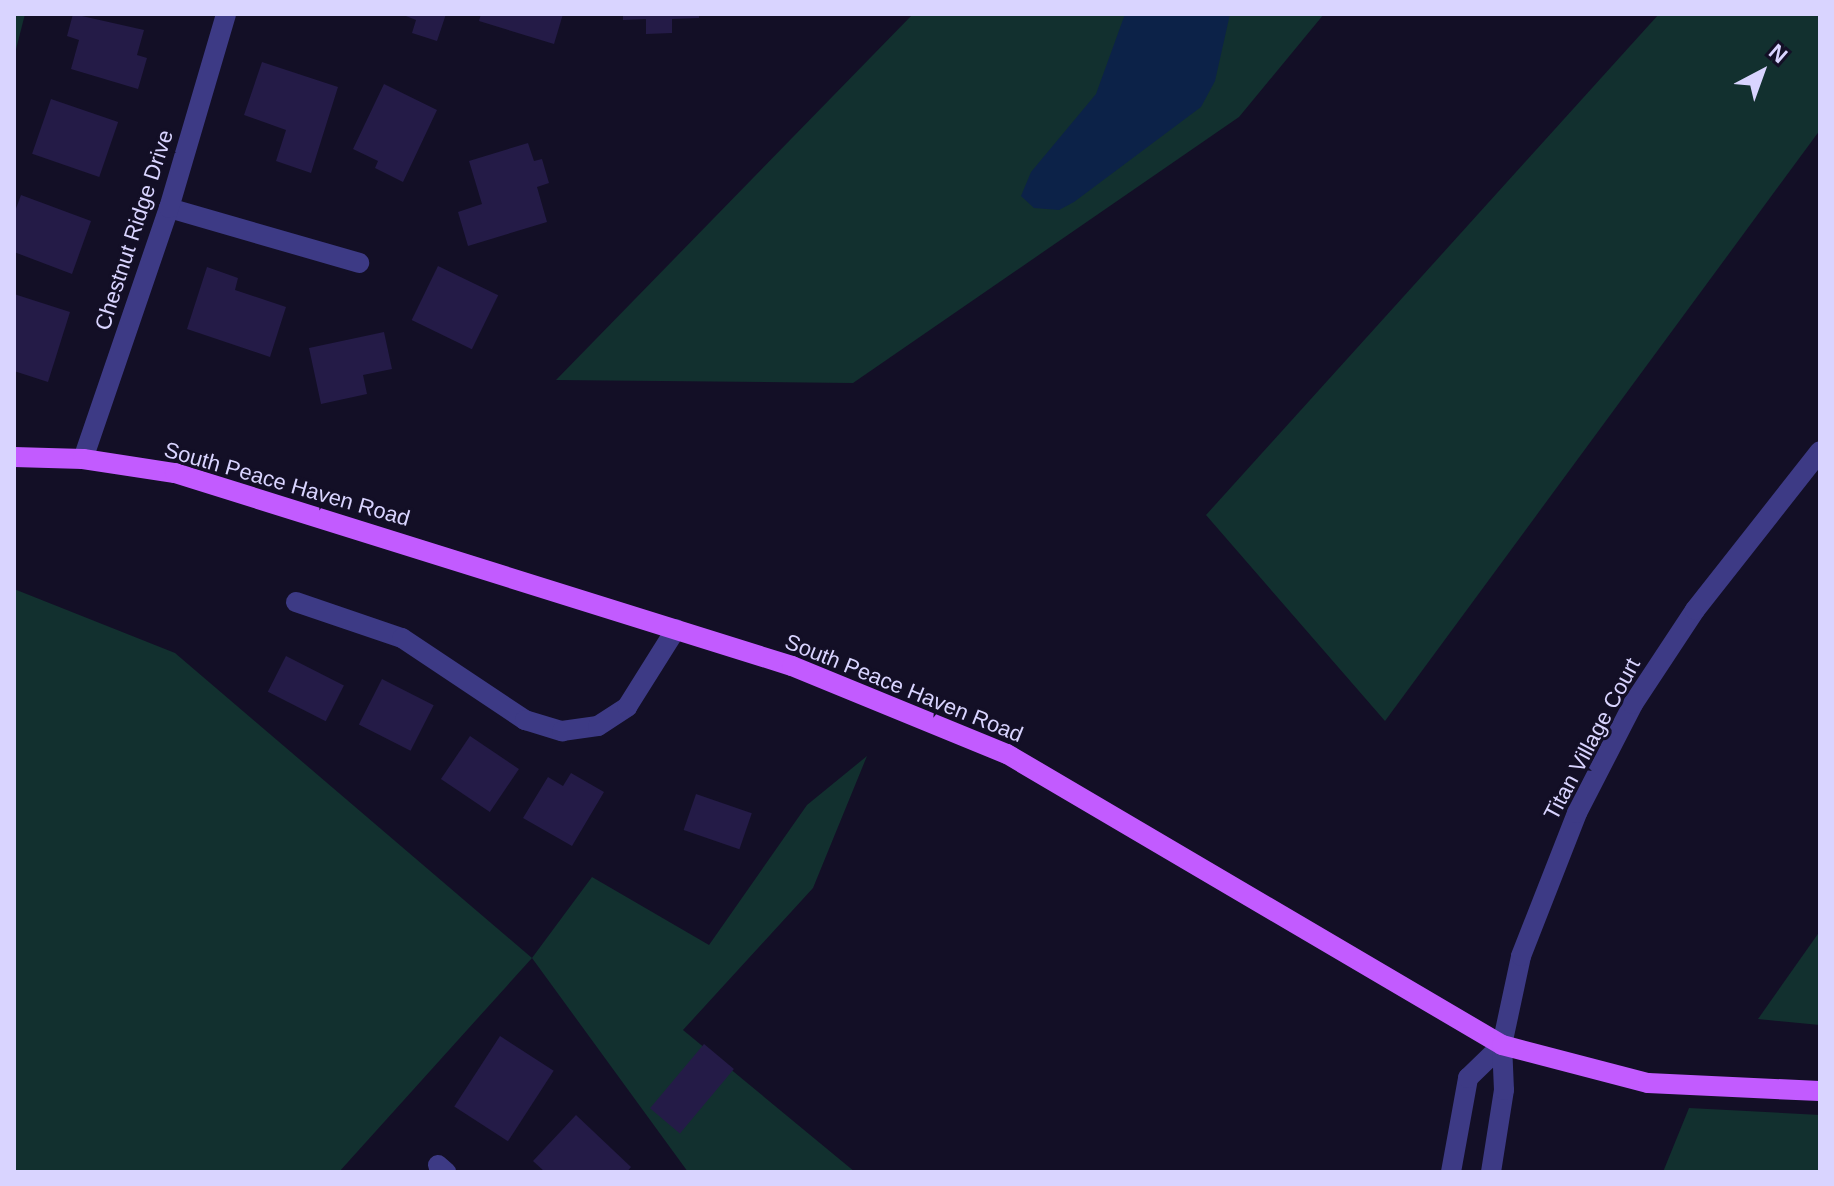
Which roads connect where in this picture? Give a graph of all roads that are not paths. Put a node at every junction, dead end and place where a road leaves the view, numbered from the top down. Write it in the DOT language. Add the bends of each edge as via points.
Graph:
graph roads {
  1 [pos="226,14"];
  2 [pos="169,208"];
  3 [pos="359,263"];
  4 [pos="1820,451"];
  5 [pos="14,457"];
  6 [pos="83,459"];
  7 [pos="296,602"];
  8 [pos="676,629"];
  9 [pos="1502,1045"];
  10 [pos="1820,1091"];
  11 [pos="1451,1172"];
  12 [pos="1491,1172"];
  1 -- 2 [label="street, Chestnut Ridge Drive"];
  2 -- 3 [label="street"];
  2 -- 6 [label="street, Chestnut Ridge Drive"];
  4 -- 9 [label="street, Titan Village Court" via="1695,610 1633,704 1543,889 1521,956"];
  5 -- 6 [label="main road, South Peace Haven Road"];
  6 -- 8 [label="main road, South Peace Haven Road" via="175,473"];
  7 -- 8 [label="street" via="402,638 525,720 562,731 598,726 627,707"];
  8 -- 9 [label="main road, South Peace Haven Road" via="792,666 1007,754"];
  9 -- 10 [label="main road, South Peace Haven Road" via="1648,1083"];
  9 -- 11 [label="street" via="1468,1078"];
  9 -- 12 [label="street, Titan Village Court" via="1504,1090"];
}
